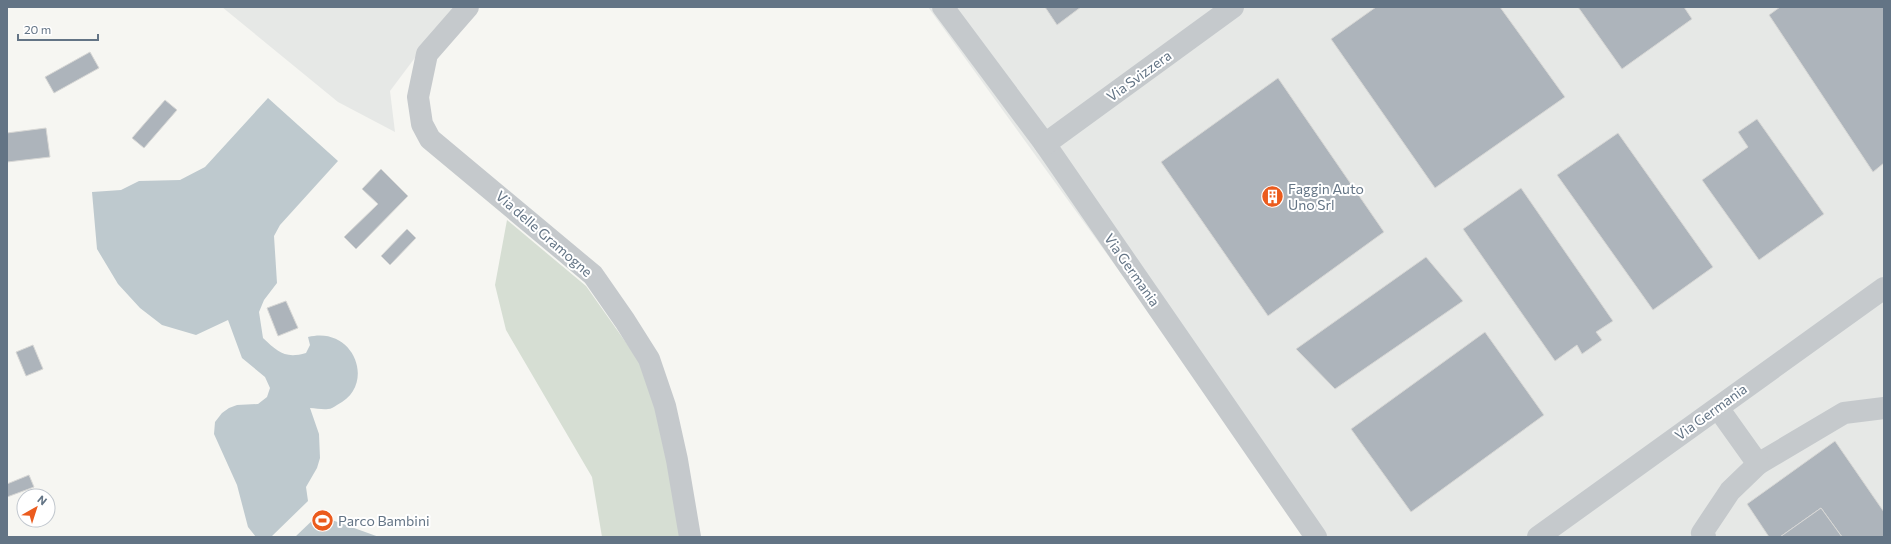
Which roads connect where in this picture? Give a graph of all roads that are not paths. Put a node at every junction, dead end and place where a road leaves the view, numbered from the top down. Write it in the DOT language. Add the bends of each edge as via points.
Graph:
graph roads {
  1 [pos="468,7"];
  2 [pos="943,7"];
  3 [pos="1233,7"];
  4 [pos="1045,144"];
  5 [pos="1884,288"];
  6 [pos="1718,408"];
  7 [pos="1884,408"];
  8 [pos="1758,464"];
  9 [pos="690,537"];
  10 [pos="1316,537"];
  11 [pos="1538,537"];
  12 [pos="1705,537"];
  1 -- 9 [label="street, Via delle Gramogne" via="427,54 418,97 422,124 430,139 593,275 649,359 665,406"];
  2 -- 4 [label="street, Via Germania"];
  3 -- 4 [label="street, Via Svizzera"];
  4 -- 10 [label="street, Via Germania"];
  5 -- 6 [label="street, Via Germania"];
  6 -- 8 [label="street"];
  6 -- 11 [label="street, Via Germania"];
  7 -- 8 [label="street" via="1844,413"];
  8 -- 12 [label="street" via="1730,491 1702,533"];
}
